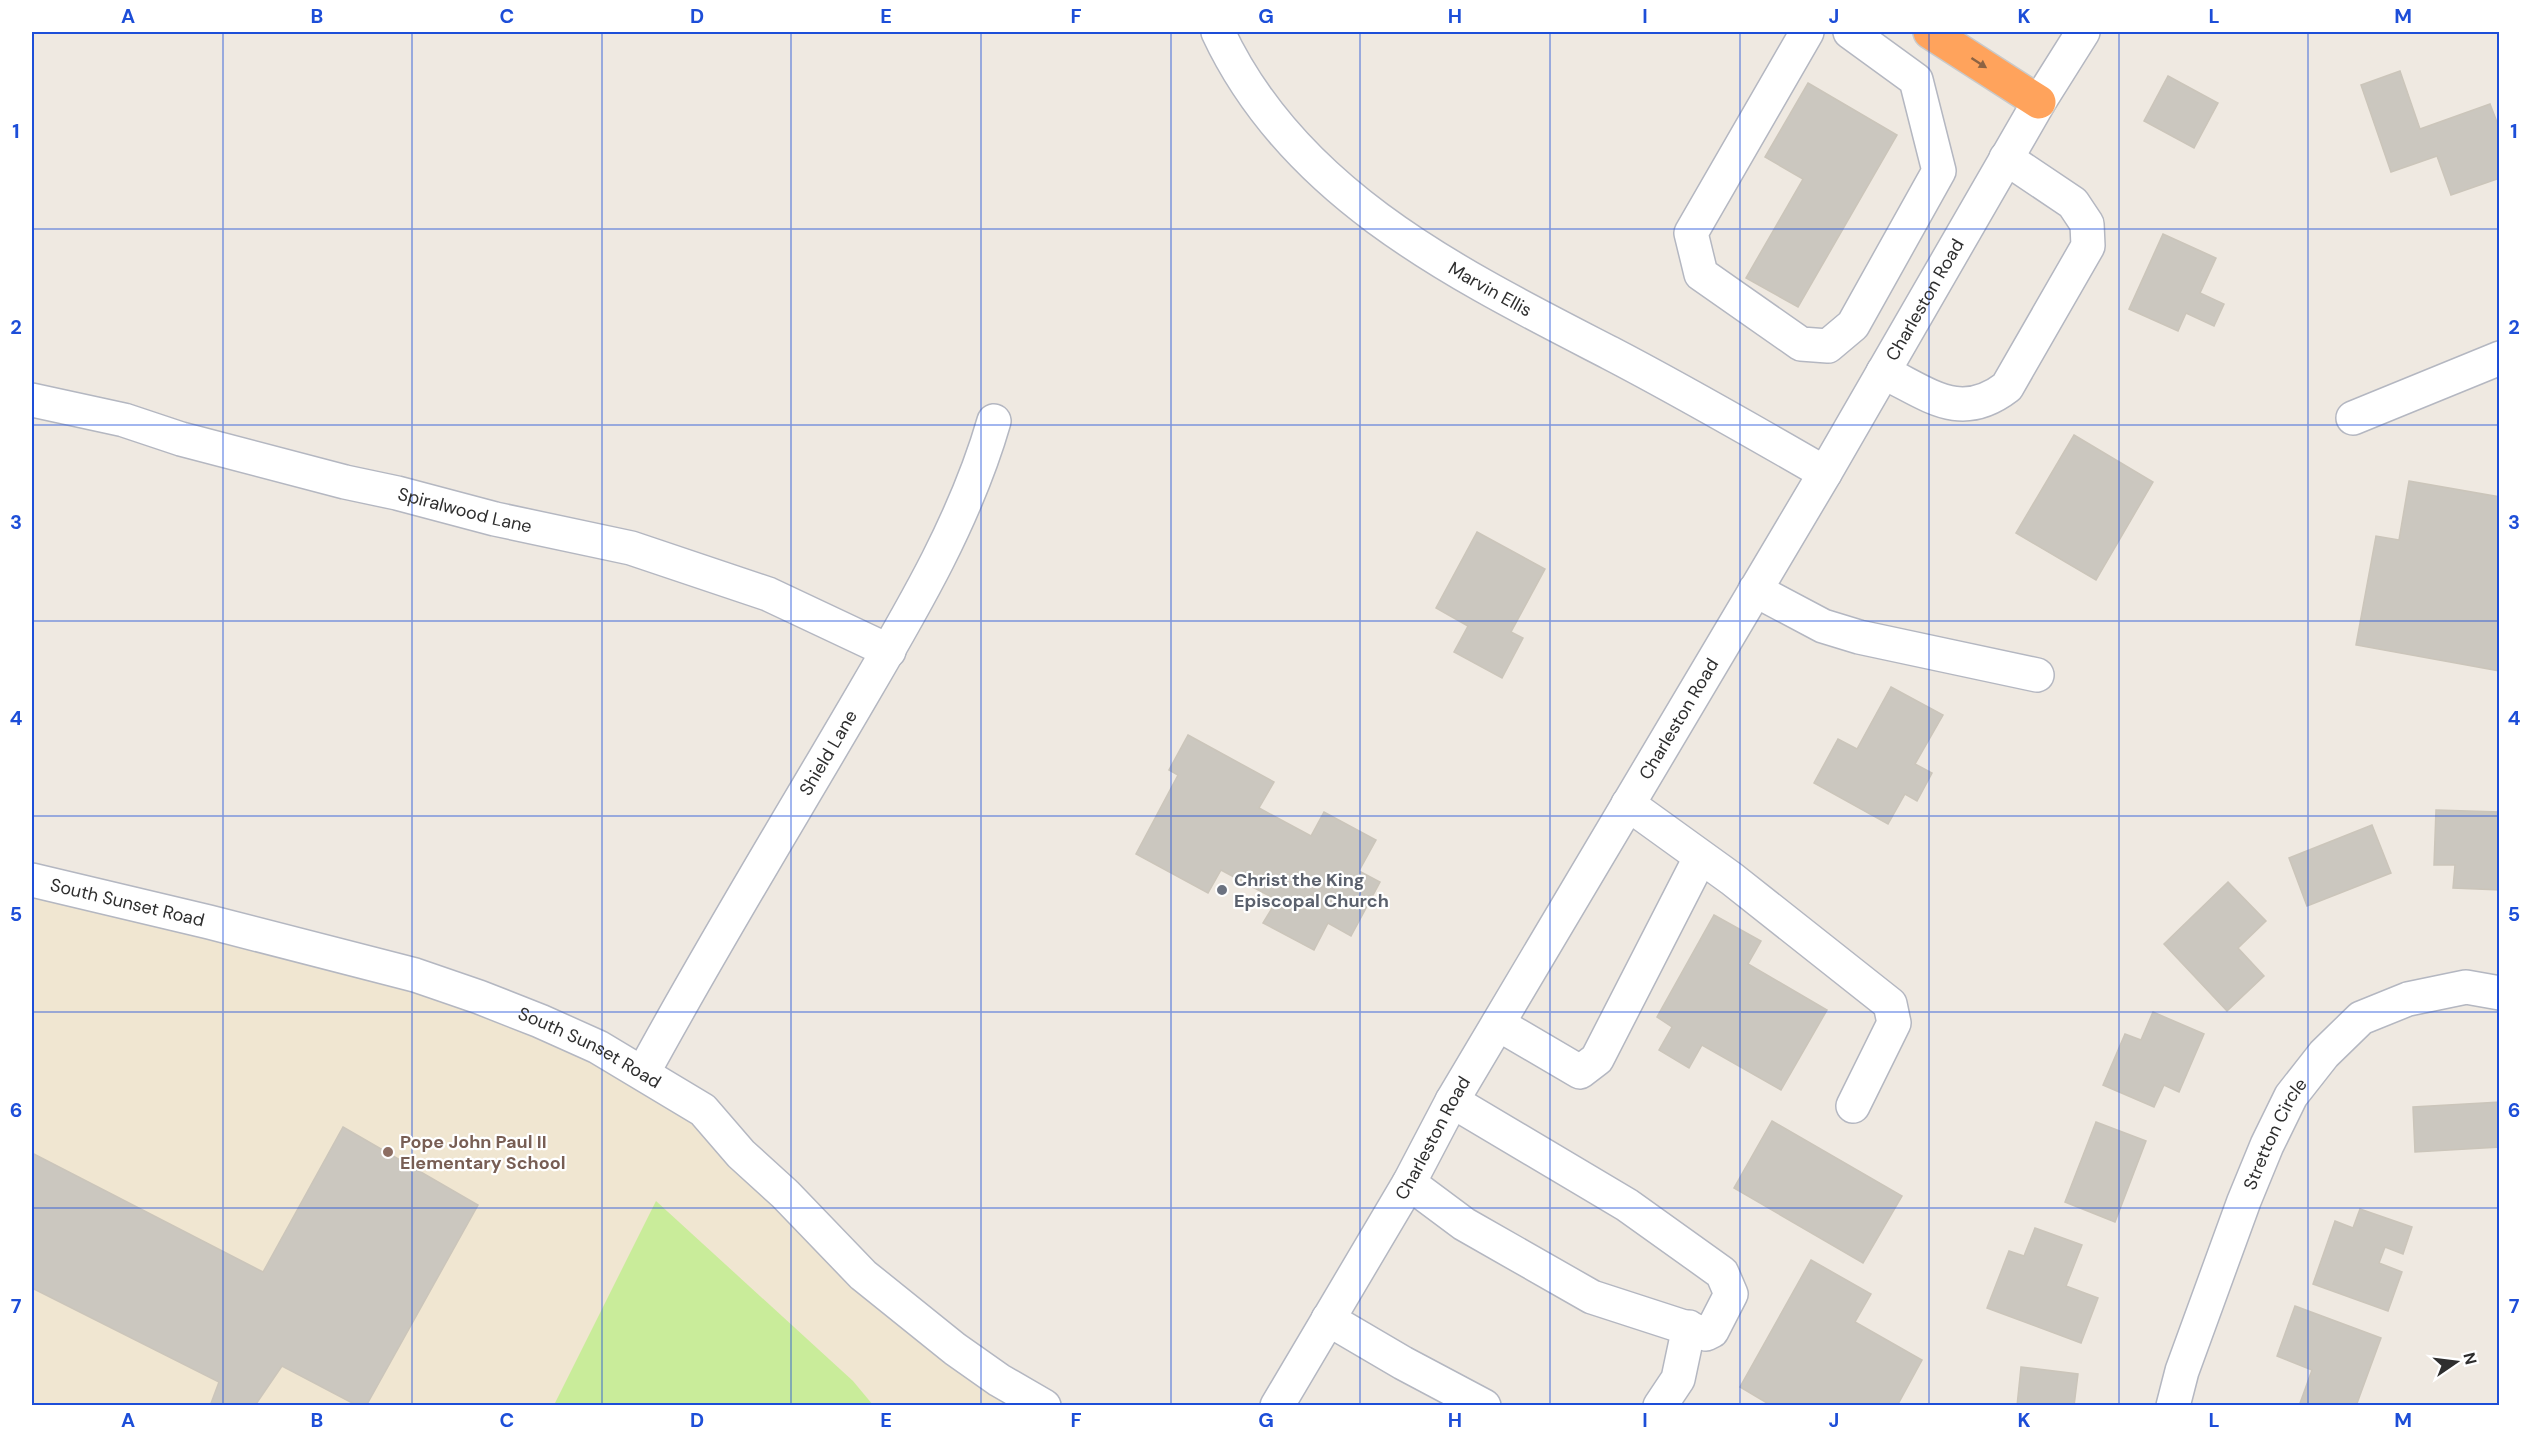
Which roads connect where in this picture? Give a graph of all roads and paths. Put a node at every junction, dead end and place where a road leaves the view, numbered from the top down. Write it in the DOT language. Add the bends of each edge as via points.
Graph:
graph roads {
  1 [pos="1218,32"];
  2 [pos="1807,32"];
  3 [pos="1851,32"];
  4 [pos="1930,32"];
  5 [pos="2083,32"];
  6 [pos="2039,102"];
  7 [pos="2006,158"];
  8 [pos="1895,247"];
  9 [pos="1938,276"];
  10 [pos="2499,358"];
  11 [pos="1883,372"];
  12 [pos="32,400"];
  13 [pos="2353,418"];
  14 [pos="994,422"];
  15 [pos="1825,473"];
  16 [pos="1755,590"];
  17 [pos="889,651"];
  18 [pos="2037,675"];
  19 [pos="1628,804"];
  20 [pos="1700,858"];
  21 [pos="32,880"];
  22 [pos="2499,993"];
  23 [pos="1498,1024"];
  24 [pos="643,1073"];
  25 [pos="1452,1101"];
  26 [pos="1853,1106"];
  27 [pos="1409,1183"];
  28 [pos="1328,1319"];
  29 [pos="1689,1328"];
  30 [pos="1044,1406"];
  31 [pos="1277,1406"];
  32 [pos="1484,1406"];
  33 [pos="1660,1406"];
  34 [pos="2173,1406"];
  1 -- 15 [label="street, Marvin Ellis" via="1247,85 1322,174 1413,245"];
  2 -- 8 [label="street" via="1691,233 1701,274 1800,344 1828,346 1853,325"];
  3 -- 8 [label="street" via="1916,80 1939,171"];
  4 -- 6 [label="highway, one-way"];
  5 -- 6 [label="street, Charleston Road"];
  6 -- 7 [label="street, Charleston Road"];
  7 -- 9 [label="street, Charleston Road"];
  7 -- 11 [label="street" via="2073,203 2087,224 2088,246 2007,387 1990,400 1967,406 1944,401"];
  8 -- 9 [label="street"];
  9 -- 11 [label="street, Charleston Road"];
  10 -- 13 [label="street"];
  11 -- 15 [label="street, Charleston Road"];
  12 -- 17 [label="street, Spiralwood Lane" via="124,420 345,482 631,548 768,594"];
  14 -- 17 [label="street, Shield Lane" via="957,520"];
  15 -- 16 [label="street, Charleston Road"];
  16 -- 18 [label="street" via="1823,626 1859,637"];
  16 -- 19 [label="street, Charleston Road"];
  17 -- 24 [label="street, Shield Lane" via="737,905"];
  19 -- 20 [label="street"];
  19 -- 23 [label="street, Charleston Road"];
  20 -- 23 [label="street" via="1597,1059 1580,1072"];
  20 -- 26 [label="street" via="1890,1004 1894,1023"];
  21 -- 24 [label="street, South Sunset Road" via="415,975 540,1021"];
  22 -- 34 [label="street, Stretton Circle" via="2466,987 2408,999 2361,1018 2324,1054 2291,1096 2267,1145 2182,1371"];
  23 -- 25 [label="street, Charleston Road"];
  24 -- 30 [label="street, South Sunset Road" via="703,1110 741,1154 863,1275 955,1349"];
  25 -- 27 [label="street, Charleston Road"];
  25 -- 29 [label="street" via="1627,1205 1722,1273 1731,1294 1712,1331 1706,1334"];
  27 -- 28 [label="street, Charleston Road"];
  27 -- 29 [label="street" via="1464,1224 1592,1297"];
  28 -- 31 [label="street, Charleston Road"];
  28 -- 32 [label="street"];
  29 -- 33 [label="street" via="1678,1379"];
}
